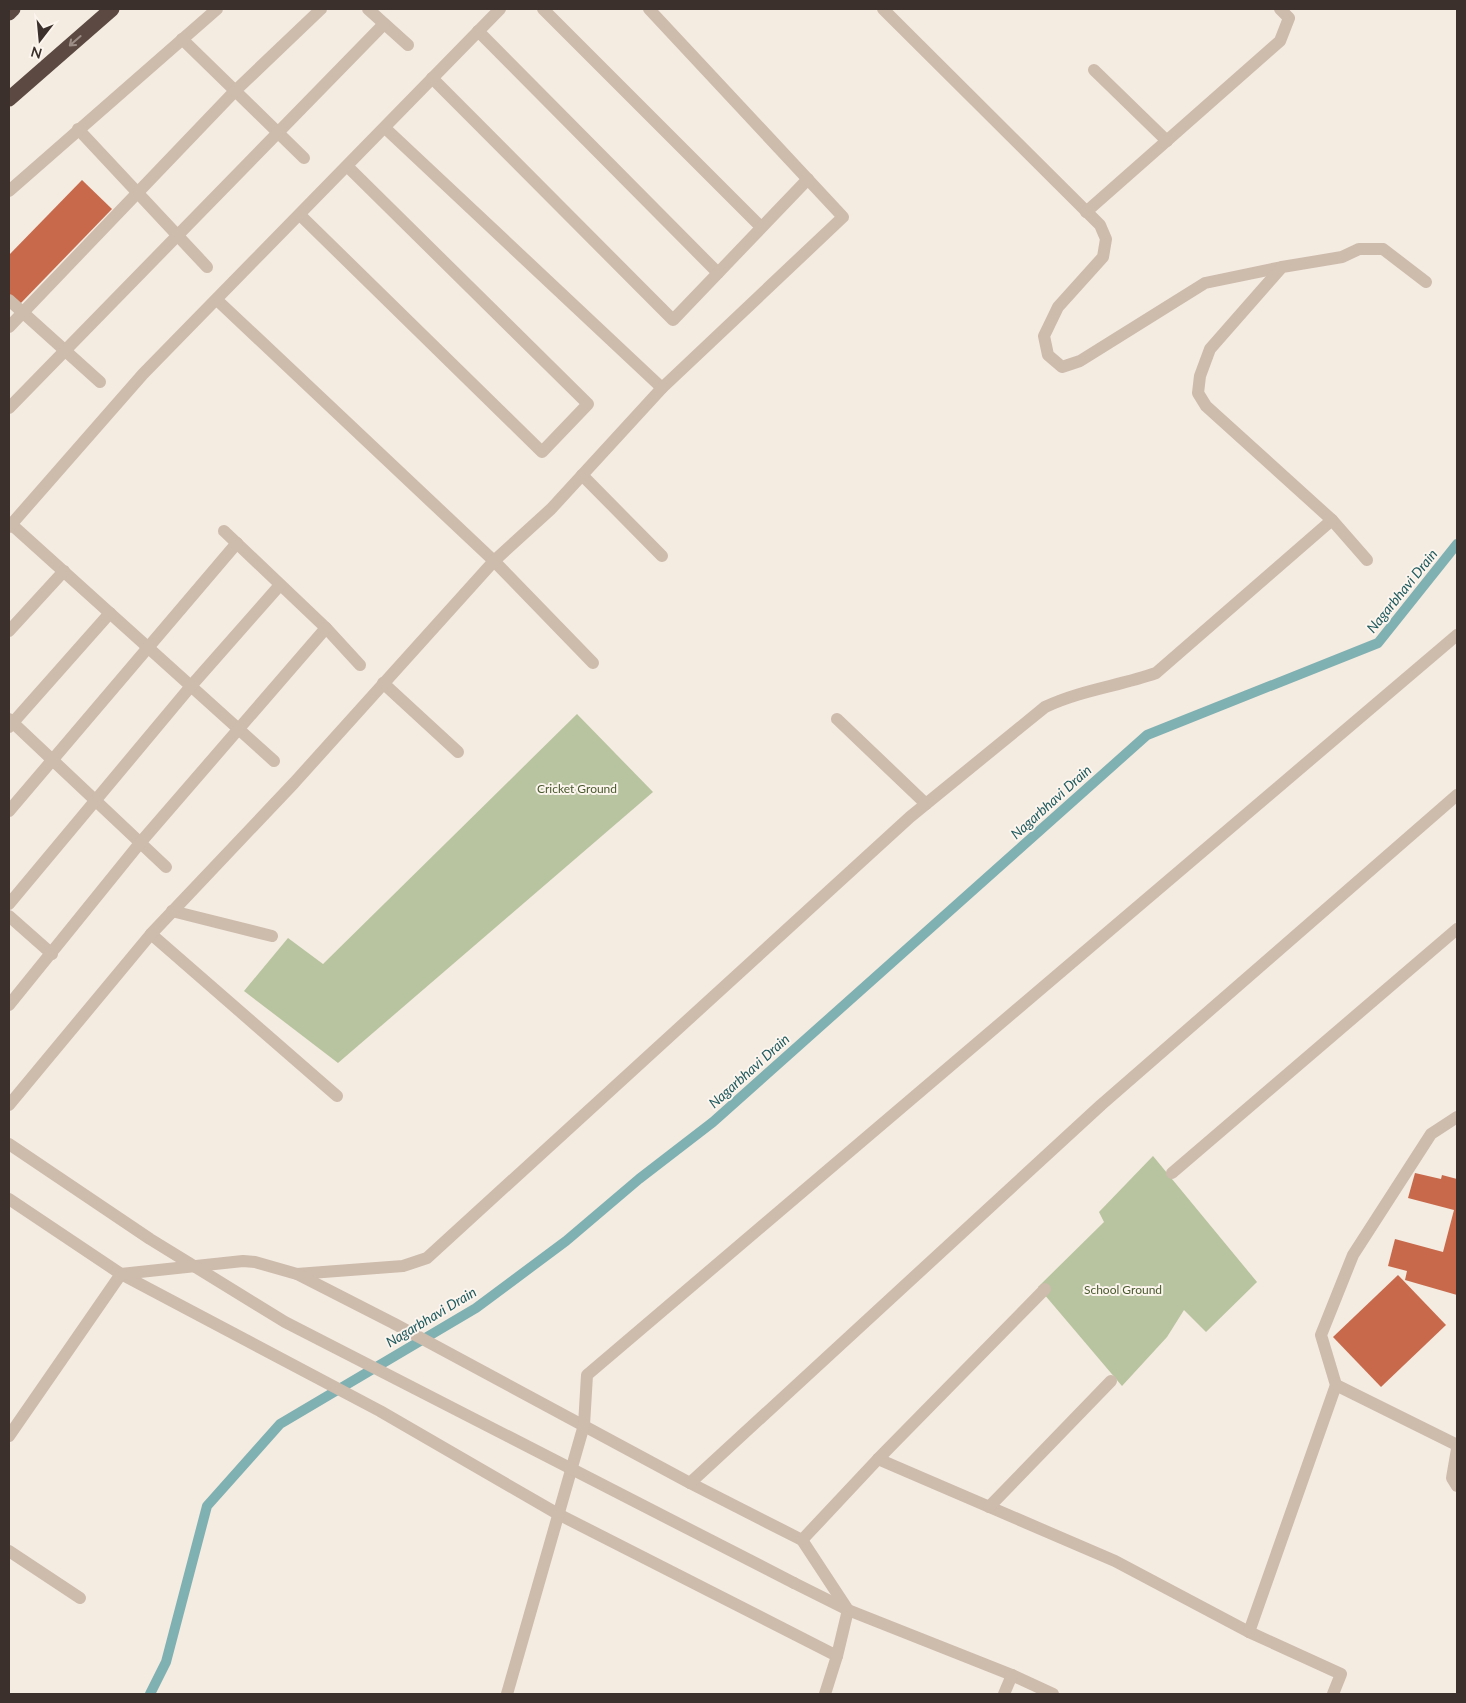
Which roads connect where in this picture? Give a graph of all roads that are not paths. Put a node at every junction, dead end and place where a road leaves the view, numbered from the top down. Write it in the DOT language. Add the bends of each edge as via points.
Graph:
graph roads {
  1 [pos="13,9"];
  2 [pos="112,9"];
  3 [pos="217,9"];
  4 [pos="321,9"];
  5 [pos="368,9"];
  6 [pos="500,9"];
  7 [pos="543,9"];
  8 [pos="649,9"];
  9 [pos="883,9"];
  10 [pos="1280,9"];
  11 [pos="9,13"];
  12 [pos="384,24"];
  13 [pos="478,31"];
  14 [pos="182,39"];
  15 [pos="408,45"];
  16 [pos="1094,70"];
  17 [pos="432,78"];
  18 [pos="235,90"];
  19 [pos="9,99"];
  20 [pos="385,128"];
  21 [pos="78,130"];
  22 [pos="278,133"];
  23 [pos="1166,141"];
  24 [pos="304,158"];
  25 [pos="348,167"];
  26 [pos="808,179"];
  27 [pos="9,191"];
  28 [pos="138,194"];
  29 [pos="1086,212"];
  30 [pos="300,215"];
  31 [pos="761,227"];
  32 [pos="178,235"];
  33 [pos="207,267"];
  34 [pos="1282,267"];
  35 [pos="718,273"];
  36 [pos="1426,282"];
  37 [pos="9,300"];
  38 [pos="217,300"];
  39 [pos="23,312"];
  40 [pos="9,327"];
  41 [pos="65,350"];
  42 [pos="100,382"];
  43 [pos="662,388"];
  44 [pos="9,408"];
  45 [pos="582,475"];
  46 [pos="1332,520"];
  47 [pos="10,526"];
  48 [pos="224,531"];
  49 [pos="237,543"];
  50 [pos="662,556"];
  51 [pos="1367,560"];
  52 [pos="494,561"];
  53 [pos="64,571"];
  54 [pos="280,585"];
  55 [pos="110,613"];
  56 [pos="326,628"];
  57 [pos="9,631"];
  58 [pos="1457,635"];
  59 [pos="148,648"];
  60 [pos="593,662"];
  61 [pos="360,665"];
  62 [pos="383,683"];
  63 [pos="191,686"];
  64 [pos="838,719"];
  65 [pos="10,723"];
  66 [pos="238,728"];
  67 [pos="458,752"];
  68 [pos="52,760"];
  69 [pos="274,761"];
  70 [pos="1457,796"];
  71 [pos="94,800"];
  72 [pos="926,804"];
  73 [pos="9,811"];
  74 [pos="140,843"];
  75 [pos="166,867"];
  76 [pos="9,904"];
  77 [pos="172,911"];
  78 [pos="9,916"];
  79 [pos="1457,929"];
  80 [pos="151,934"];
  81 [pos="272,936"];
  82 [pos="52,954"];
  83 [pos="9,1005"];
  84 [pos="337,1096"];
  85 [pos="9,1105"];
  86 [pos="1457,1117"];
  87 [pos="9,1144"];
  88 [pos="1172,1173"];
  89 [pos="9,1199"];
  90 [pos="122,1274"];
  91 [pos="297,1274"];
  92 [pos="1045,1289"];
  93 [pos="1111,1381"];
  94 [pos="1336,1385"];
  95 [pos="584,1425"];
  96 [pos="9,1436"];
  97 [pos="1457,1445"];
  98 [pos="1457,1449"];
  99 [pos="878,1459"];
  100 [pos="690,1483"];
  101 [pos="1457,1486"];
  102 [pos="988,1507"];
  103 [pos="558,1514"];
  104 [pos="802,1540"];
  105 [pos="9,1551"];
  106 [pos="80,1598"];
  107 [pos="848,1610"];
  108 [pos="1249,1632"];
  109 [pos="837,1656"];
  110 [pos="1012,1674"];
  111 [pos="506,1694"];
  112 [pos="825,1694"];
  113 [pos="1004,1694"];
  114 [pos="1053,1694"];
  115 [pos="1333,1694"];
  1 -- 11 [label="highway"];
  2 -- 19 [label="highway, one-way"];
  3 -- 14 [label="street"];
  4 -- 18 [label="street"];
  5 -- 12 [label="street"];
  6 -- 13 [label="street"];
  7 -- 31 [label="street"];
  8 -- 26 [label="street"];
  9 -- 29 [label="street"];
  10 -- 23 [label="street" via="1289,18 1280,41"];
  12 -- 15 [label="street"];
  12 -- 22 [label="street"];
  13 -- 17 [label="street"];
  13 -- 35 [label="street"];
  14 -- 18 [label="street"];
  14 -- 21 [label="street"];
  16 -- 23 [label="street"];
  17 -- 20 [label="street"];
  17 -- 35 [label="street" via="673,320"];
  18 -- 22 [label="street"];
  18 -- 28 [label="street"];
  20 -- 25 [label="street"];
  20 -- 43 [label="street"];
  21 -- 27 [label="street"];
  21 -- 28 [label="street"];
  22 -- 24 [label="street"];
  22 -- 32 [label="street"];
  23 -- 29 [label="street"];
  25 -- 30 [label="street"];
  25 -- 30 [label="street" via="588,404 542,452"];
  26 -- 31 [label="street"];
  26 -- 43 [label="street" via="842,217"];
  28 -- 32 [label="street"];
  28 -- 39 [label="street"];
  29 -- 34 [label="street" via="1100,225 1106,239 1103,257 1058,307 1044,336 1048,356 1062,367 1080,361 1205,283"];
  30 -- 38 [label="street"];
  31 -- 35 [label="street"];
  32 -- 33 [label="street"];
  32 -- 41 [label="street"];
  34 -- 36 [label="street" via="1342,257 1359,249 1383,249"];
  34 -- 46 [label="street" via="1210,349 1200,376 1198,393 1206,406"];
  37 -- 39 [label="street"];
  38 -- 47 [label="street" via="143,374"];
  38 -- 52 [label="street"];
  39 -- 40 [label="street"];
  39 -- 41 [label="street"];
  41 -- 42 [label="street"];
  41 -- 44 [label="street"];
  43 -- 45 [label="street"];
  45 -- 50 [label="street"];
  45 -- 52 [label="street" via="551,509"];
  46 -- 51 [label="street"];
  46 -- 72 [label="street" via="1156,673 1070,696 1044,707"];
  47 -- 53 [label="street"];
  48 -- 49 [label="street"];
  49 -- 54 [label="street"];
  49 -- 59 [label="street"];
  52 -- 60 [label="street"];
  52 -- 62 [label="street"];
  53 -- 55 [label="street"];
  53 -- 57 [label="street"];
  54 -- 56 [label="street"];
  54 -- 63 [label="street"];
  55 -- 59 [label="street"];
  55 -- 65 [label="street"];
  56 -- 61 [label="street"];
  56 -- 66 [label="street"];
  58 -- 95 [label="street" via="587,1375"];
  59 -- 63 [label="street"];
  59 -- 68 [label="street"];
  62 -- 67 [label="street"];
  62 -- 77 [label="street" via="294,783"];
  63 -- 66 [label="street"];
  63 -- 71 [label="street"];
  64 -- 72 [label="street"];
  65 -- 68 [label="street"];
  66 -- 69 [label="street"];
  66 -- 74 [label="street"];
  68 -- 71 [label="street"];
  68 -- 73 [label="street"];
  70 -- 100 [label="street" via="1101,1105"];
  71 -- 74 [label="street"];
  71 -- 76 [label="street"];
  72 -- 91 [label="street" via="427,1258 403,1266"];
  74 -- 75 [label="street"];
  74 -- 82 [label="street"];
  77 -- 80 [label="street"];
  77 -- 81 [label="street"];
  78 -- 82 [label="street"];
  79 -- 88 [label="street"];
  80 -- 84 [label="street"];
  80 -- 85 [label="street"];
  82 -- 83 [label="street"];
  86 -- 94 [label="street" via="1431,1134 1353,1255 1321,1335"];
  87 -- 107 [label="street, bridge" via="150,1239 285,1322"];
  89 -- 90 [label="street"];
  90 -- 91 [label="street" via="243,1261"];
  90 -- 96 [label="street"];
  90 -- 103 [label="street" via="380,1411"];
  91 -- 95 [label="street"];
  92 -- 99 [label="street"];
  93 -- 102 [label="street"];
  94 -- 97 [label="street"];
  94 -- 108 [label="street"];
  95 -- 100 [label="street"];
  95 -- 103 [label="street"];
  98 -- 101 [label="street" via="1452,1478"];
  99 -- 102 [label="street"];
  99 -- 104 [label="street"];
  100 -- 104 [label="street"];
  102 -- 108 [label="street" via="1114,1561"];
  103 -- 109 [label="street"];
  103 -- 111 [label="street"];
  104 -- 107 [label="street"];
  105 -- 106 [label="street"];
  107 -- 109 [label="street"];
  107 -- 110 [label="street"];
  108 -- 115 [label="street" via="1341,1674"];
  109 -- 112 [label="street"];
  110 -- 113 [label="street"];
  110 -- 114 [label="street"];
}
